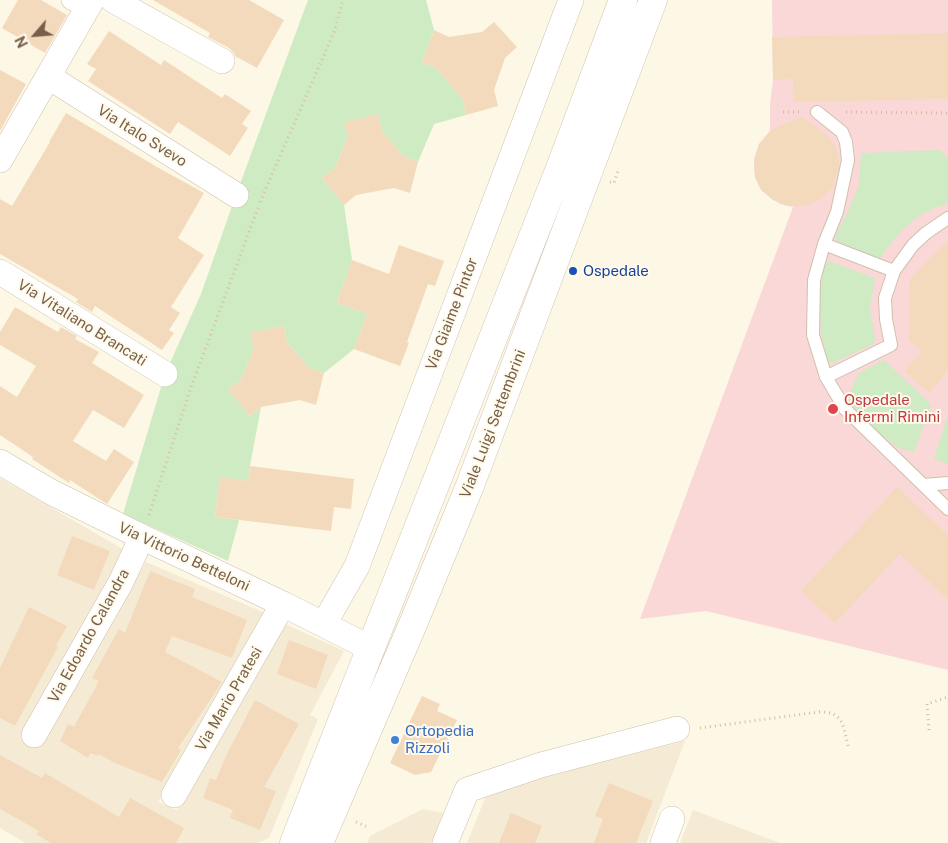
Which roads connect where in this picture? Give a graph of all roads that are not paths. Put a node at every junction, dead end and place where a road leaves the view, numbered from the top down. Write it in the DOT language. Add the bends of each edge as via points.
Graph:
graph roads {
  1 [pos="113,0"];
  2 [pos="571,0"];
  3 [pos="623,0"];
  4 [pos="653,0"];
  5 [pos="84,3"];
  6 [pos="222,62"];
  7 [pos="48,77"];
  8 [pos="816,112"];
  9 [pos="0,160"];
  10 [pos="236,195"];
  11 [pos="948,218"];
  12 [pos="824,244"];
  13 [pos="894,270"];
  14 [pos="0,272"];
  15 [pos="165,374"];
  16 [pos="826,377"];
  17 [pos="0,462"];
  18 [pos="948,483"];
  19 [pos="924,485"];
  20 [pos="948,509"];
  21 [pos="142,537"];
  22 [pos="283,604"];
  23 [pos="324,624"];
  24 [pos="370,648"];
  25 [pos="677,729"];
  26 [pos="34,734"];
  27 [pos="174,795"];
  28 [pos="672,819"];
  29 [pos="294,843"];
  30 [pos="319,843"];
  31 [pos="445,843"];
  32 [pos="663,843"];
  1 -- 6 [label="street"];
  2 -- 23 [label="street, Via Giaime Pintor" via="357,566"];
  3 -- 24 [label="main road, Viale Luigi Settembrini"];
  4 -- 30 [label="main road, Viale Luigi Settembrini" via="469,488"];
  5 -- 7 [label="street"];
  7 -- 9 [label="street"];
  7 -- 10 [label="street, Via Italo Svevo"];
  8 -- 12 [label="lane" via="842,132 848,160 837,212"];
  11 -- 13 [label="lane" via="913,245"];
  12 -- 13 [label="lane"];
  12 -- 16 [label="lane" via="814,280 813,335"];
  13 -- 16 [label="lane" via="885,298 891,345"];
  14 -- 15 [label="street, Via Vitaliano Brancati"];
  16 -- 19 [label="lane" via="845,409"];
  17 -- 21 [label="street, Via Vittorio Betteloni" via="51,492"];
  18 -- 19 [label="lane"];
  19 -- 20 [label="lane"];
  21 -- 22 [label="street, Via Vittorio Betteloni"];
  21 -- 26 [label="street, Via Edoardo Calandra" via="121,582"];
  22 -- 23 [label="street, Via Vittorio Betteloni"];
  22 -- 27 [label="street, Via Mario Pratesi"];
  23 -- 24 [label="street, Via Vittorio Betteloni"];
  24 -- 29 [label="main road, Viale Luigi Settembrini"];
  25 -- 31 [label="street" via="541,765 467,790"];
  28 -- 32 [label="street"];
}
